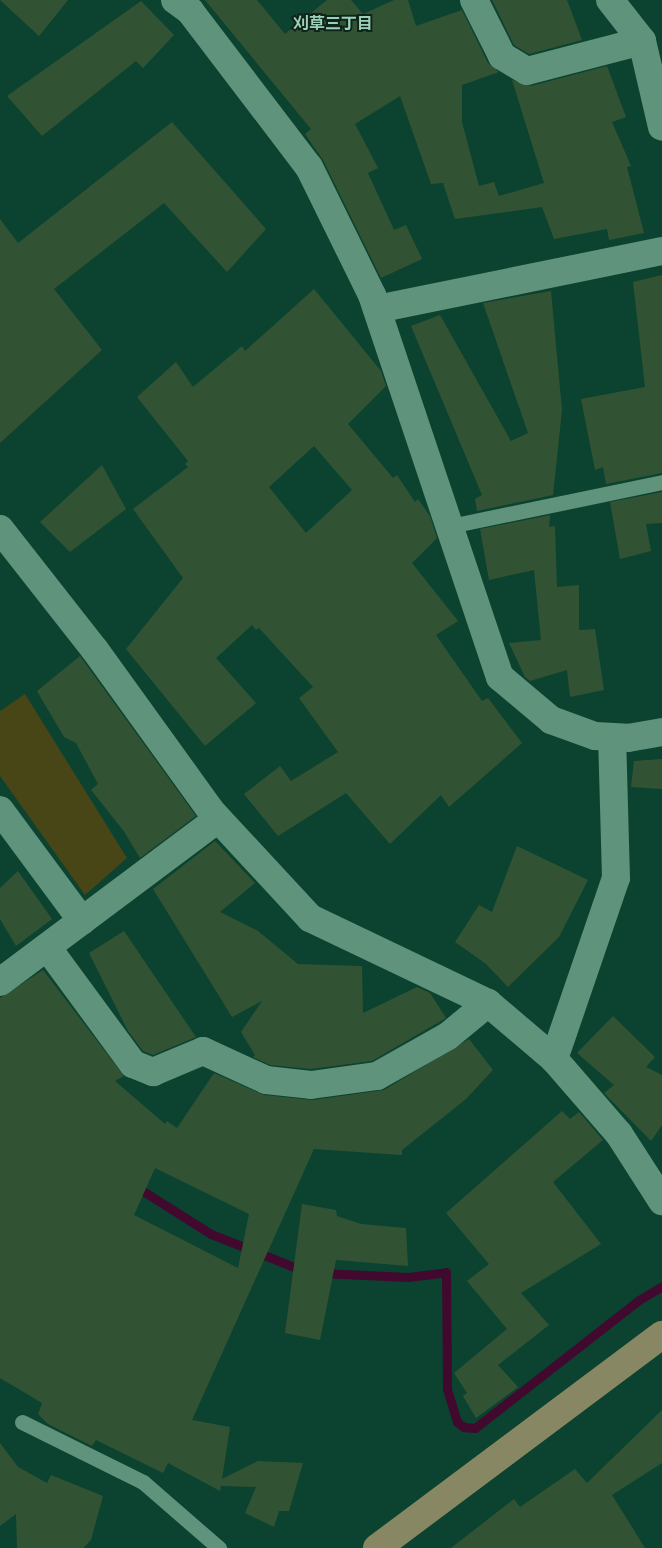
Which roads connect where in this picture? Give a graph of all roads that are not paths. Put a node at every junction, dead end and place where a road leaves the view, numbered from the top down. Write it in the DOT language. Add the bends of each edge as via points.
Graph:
graph roads {
  1 [pos="474,0"];
  2 [pos="610,0"];
  3 [pos="190,4"];
  4 [pos="642,40"];
  5 [pos="662,128"];
  6 [pos="662,251"];
  7 [pos="376,309"];
  8 [pos="662,482"];
  9 [pos="450,526"];
  10 [pos="0,529"];
  11 [pos="662,732"];
  12 [pos="612,737"];
  13 [pos="0,810"];
  14 [pos="218,819"];
  15 [pos="82,921"];
  16 [pos="47,947"];
  17 [pos="0,982"];
  18 [pos="488,1003"];
  19 [pos="554,1059"];
  20 [pos="662,1201"];
  21 [pos="662,1334"];
  22 [pos="22,1422"];
  23 [pos="391,1544"];
  24 [pos="219,1548"];
  1 -- 4 [label="street" via="502,56 527,71"];
  2 -- 4 [label="street"];
  3 -- 7 [label="street" via="309,167"];
  4 -- 5 [label="street"];
  6 -- 7 [label="street"];
  7 -- 9 [label="street"];
  8 -- 9 [label="lane"];
  9 -- 12 [label="street" via="500,676 551,720 594,736"];
  10 -- 14 [label="street" via="95,650"];
  11 -- 12 [label="street" via="628,738"];
  12 -- 19 [label="street" via="616,878"];
  13 -- 15 [label="street"];
  14 -- 15 [label="street"];
  14 -- 18 [label="street" via="310,918"];
  15 -- 16 [label="street"];
  16 -- 17 [label="street"];
  16 -- 18 [label="street" via="133,1064 153,1072 203,1051 266,1080 310,1085 377,1076 448,1036"];
  18 -- 19 [label="street"];
  19 -- 20 [label="street" via="619,1134"];
  21 -- 23 [label="street"];
  22 -- 24 [label="lane" via="143,1482"];
}
